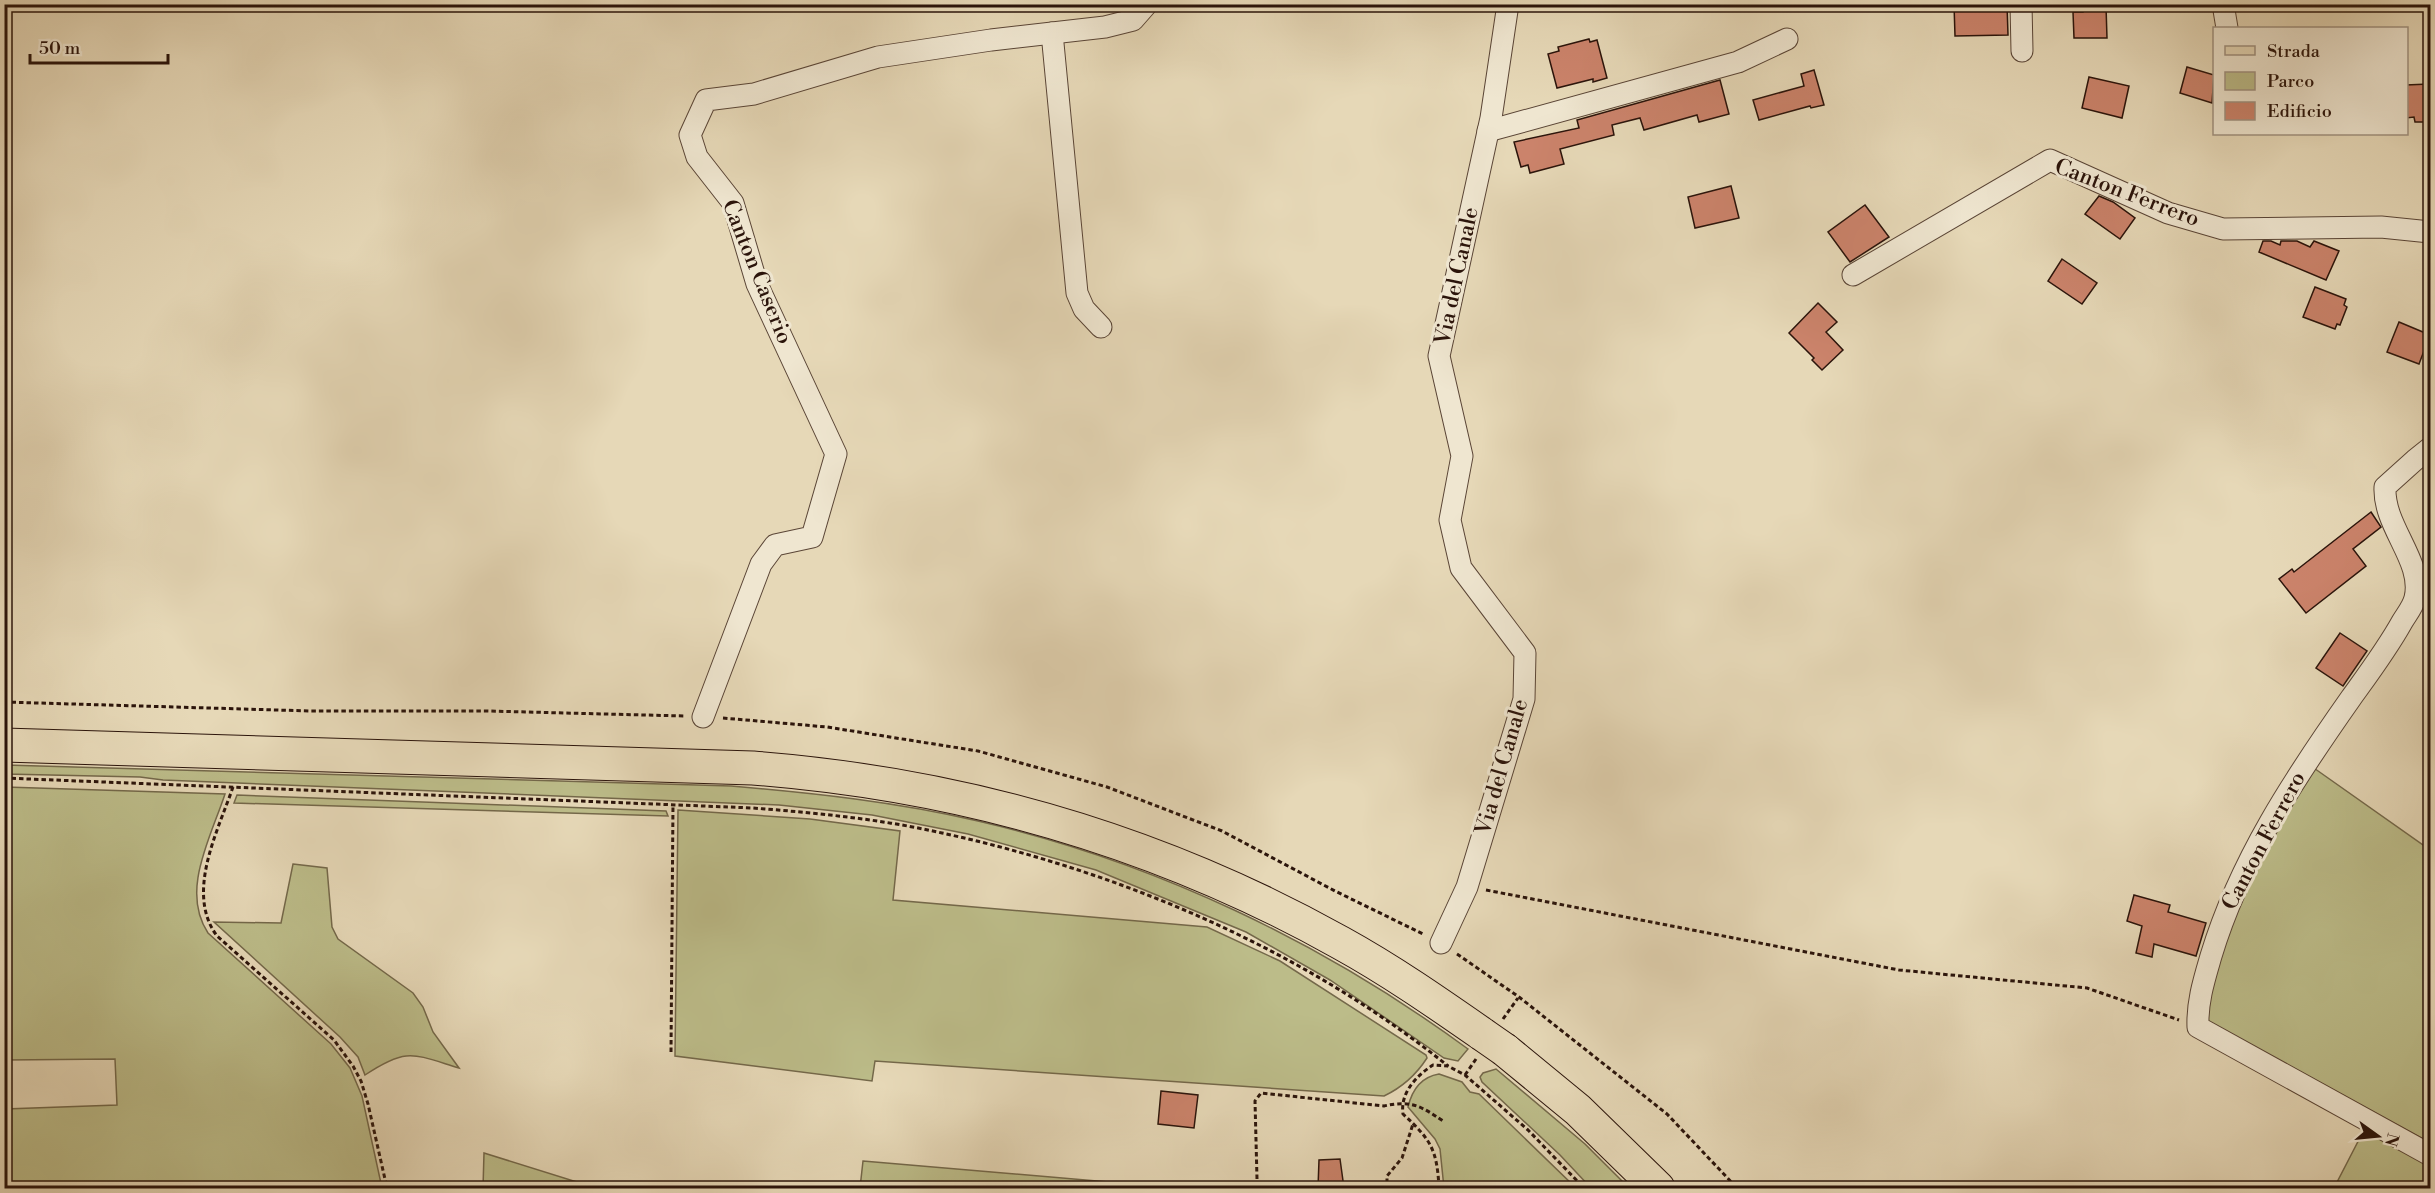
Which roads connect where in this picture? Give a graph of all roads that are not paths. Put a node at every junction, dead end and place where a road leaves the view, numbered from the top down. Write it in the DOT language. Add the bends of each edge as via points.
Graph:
graph roads {
  1 [pos="1147,4"];
  2 [pos="1508,4"];
  3 [pos="2021,4"];
  4 [pos="2223,4"];
  5 [pos="2227,27"];
  6 [pos="1052,33"];
  7 [pos="1787,39"];
  8 [pos="2022,51"];
  9 [pos="1488,131"];
  10 [pos="2430,232"];
  11 [pos="1852,275"];
  12 [pos="1101,327"];
  13 [pos="2430,448"];
  14 [pos="703,717"];
  15 [pos="4,745"];
  16 [pos="1441,943"];
  17 [pos="2430,1155"];
  18 [pos="1658,1188"];
  1 -- 6 [label="street, Canton Caserio" via="1133,20"];
  2 -- 9 [label="street, Via del Canale"];
  3 -- 8 [label="street"];
  4 -- 5 [label="street"];
  6 -- 12 [label="street" via="1077,293 1084,309"];
  6 -- 14 [label="street, Canton Caserio" via="878,57 754,94 706,100 698,115 690,135 697,157 733,203 757,284 836,454 812,537 775,545 761,564"];
  7 -- 9 [label="street" via="1738,62"];
  9 -- 16 [label="street, Via del Canale" via="1439,356 1462,456 1450,520 1461,567 1525,653 1524,699 1467,886"];
  10 -- 11 [label="street, Canton Ferrero" via="2381,227 2223,229 2168,213 2050,160"];
  13 -- 17 [label="street, Canton Ferrero" via="2385,487 2384,503 2417,579 2415,600 2390,644 2300,770 2237,881 2197,1010 2198,1027"];
  15 -- 18 [label="main road" via="753,768 859,778 1047,819 1220,882 1342,943 1494,1042 1578,1110"];
}
